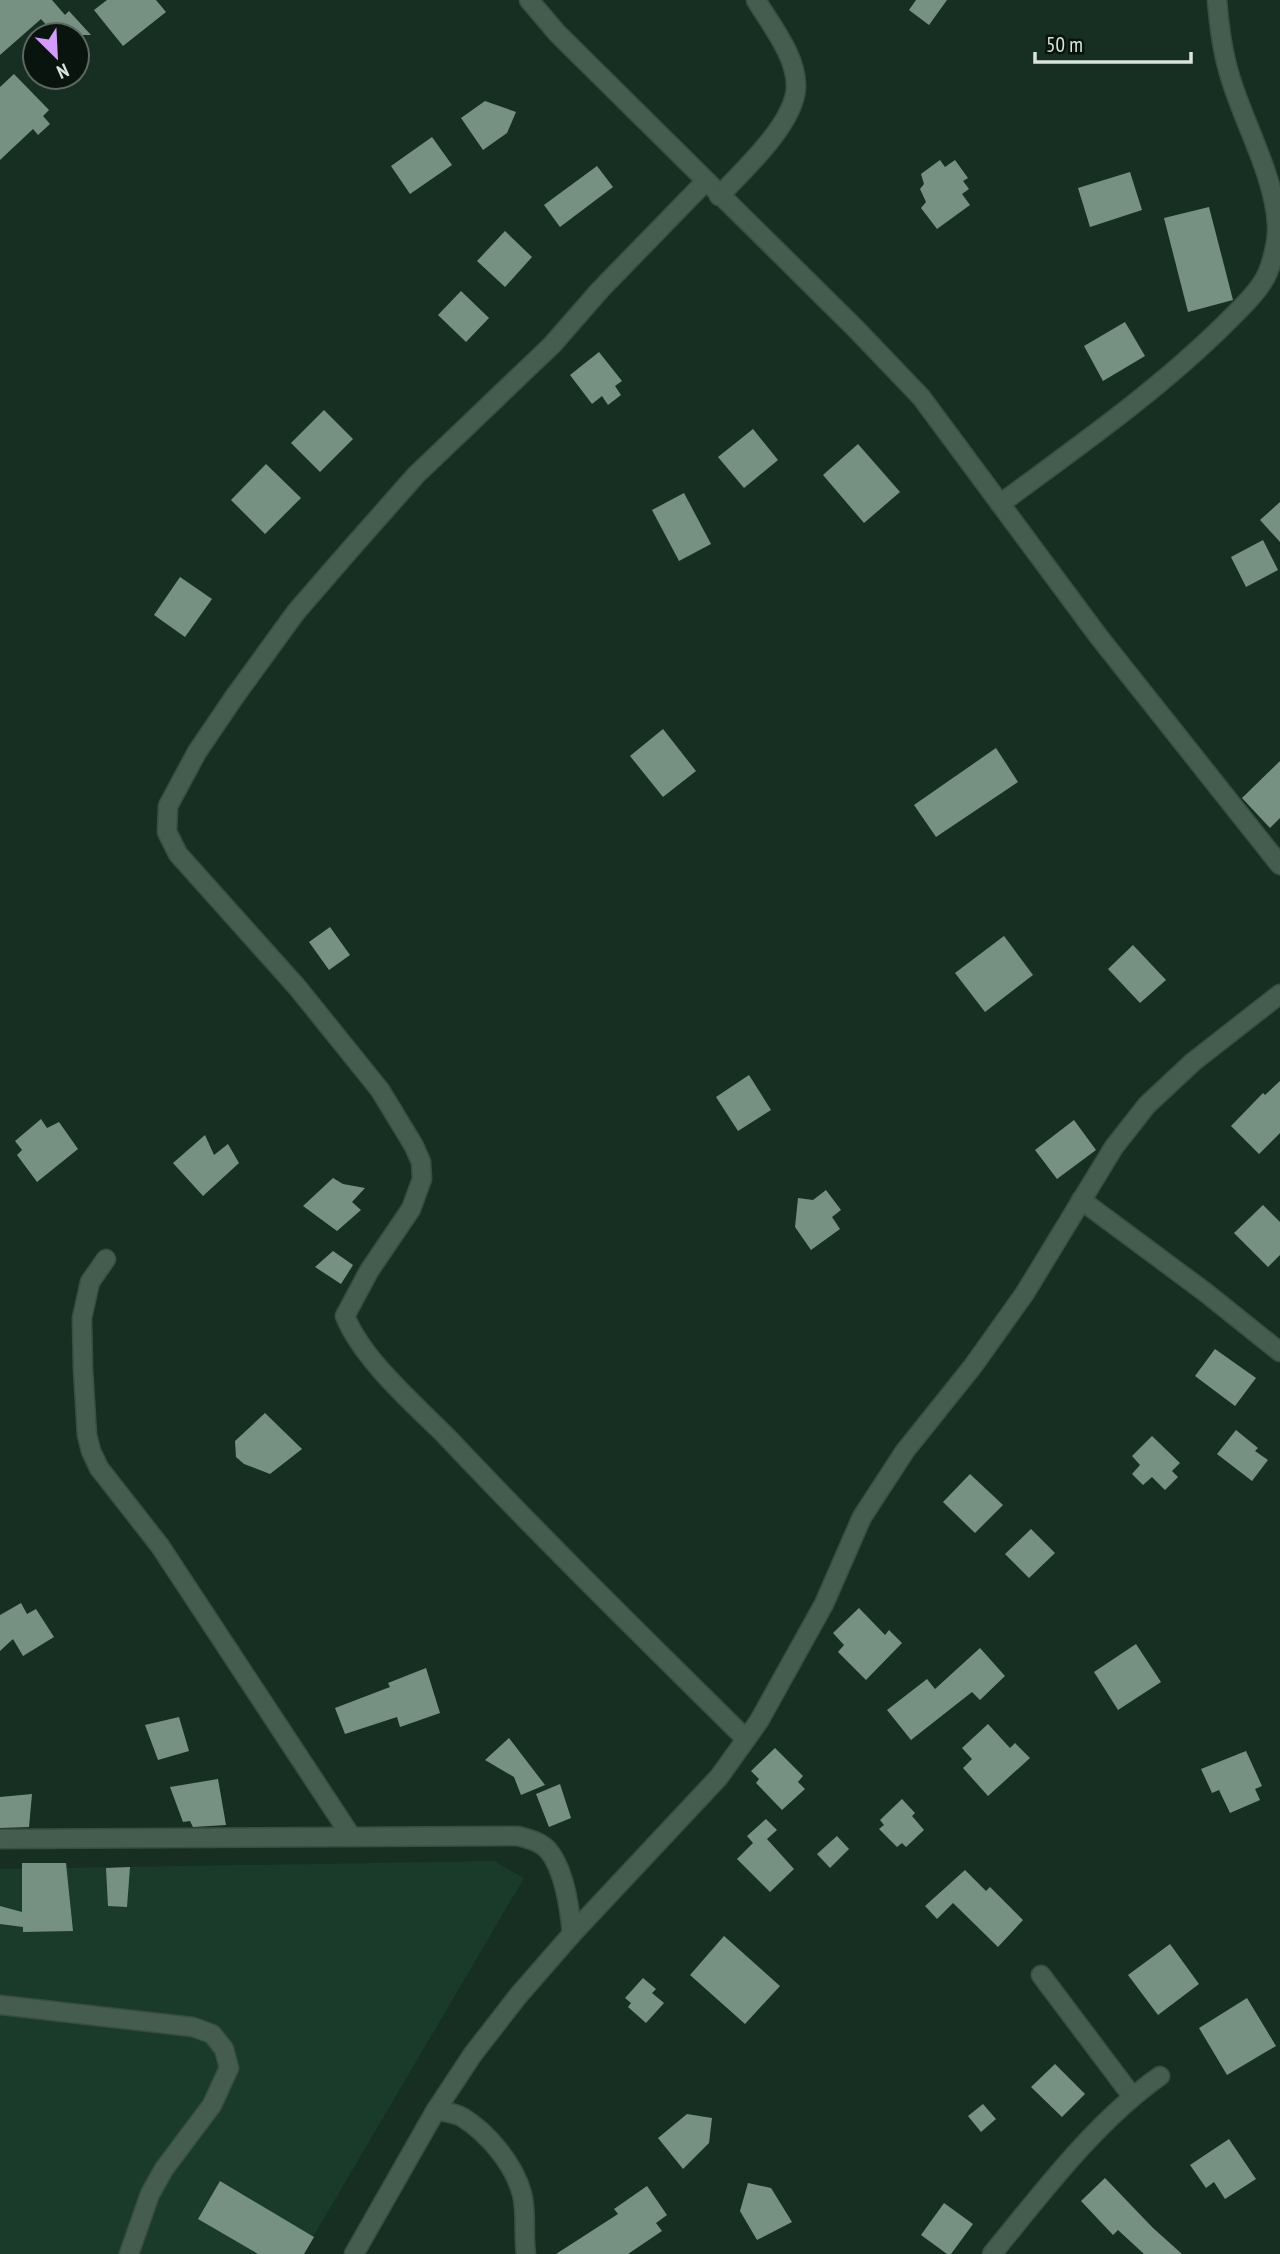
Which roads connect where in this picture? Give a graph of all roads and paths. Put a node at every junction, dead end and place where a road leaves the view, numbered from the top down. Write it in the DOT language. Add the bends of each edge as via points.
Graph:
graph roads {
  1 [pos="529,0"];
  2 [pos="756,0"];
  3 [pos="1217,0"];
  4 [pos="705,182"];
  5 [pos="719,196"];
  6 [pos="1000,504"];
  7 [pos="1280,865"];
  8 [pos="1280,994"];
  9 [pos="1082,1200"];
  10 [pos="106,1259"];
  11 [pos="1280,1352"];
  12 [pos="746,1740"];
  13 [pos="351,1836"];
  14 [pos="0,1839"];
  15 [pos="572,1934"];
  16 [pos="1041,1975"];
  17 [pos="0,2005"];
  18 [pos="1160,2076"];
  19 [pos="1132,2096"];
  20 [pos="436,2110"];
  21 [pos="128,2254"];
  22 [pos="354,2254"];
  23 [pos="526,2254"];
  24 [pos="992,2254"];
  1 -- 4 [label="street"];
  2 -- 5 [label="street" via="791,61 794,100 757,156"];
  3 -- 6 [label="street" via="1229,74 1273,200 1277,226 1268,274 1245,304 1191,357"];
  4 -- 5 [label="street"];
  4 -- 12 [label="street" via="552,345 416,475 296,612 197,752 168,806 167,832 185,863 297,987 380,1090 421,1162 422,1179 411,1209 345,1316 351,1331 510,1505"];
  5 -- 6 [label="street" via="921,397"];
  6 -- 7 [label="street"];
  8 -- 9 [label="street" via="1193,1062 1147,1105 1114,1147"];
  9 -- 11 [label="street"];
  9 -- 12 [label="street" via="1025,1293 905,1451 862,1517 824,1604"];
  10 -- 13 [label="street" via="90,1283 82,1318 91,1451 99,1468 160,1546"];
  12 -- 15 [label="street" via="719,1777"];
  13 -- 14 [label="street"];
  13 -- 15 [label="street" via="518,1836 537,1842 557,1866"];
  15 -- 20 [label="street" via="503,2015"];
  16 -- 19 [label="street"];
  17 -- 21 [label="street" via="193,2027 212,2034 224,2049 229,2068 217,2095 150,2193"];
  18 -- 19 [label="street"];
  19 -- 24 [label="street"];
  20 -- 22 [label="street"];
  20 -- 23 [label="street" via="460,2116 474,2126 515,2176 522,2196"];
}
